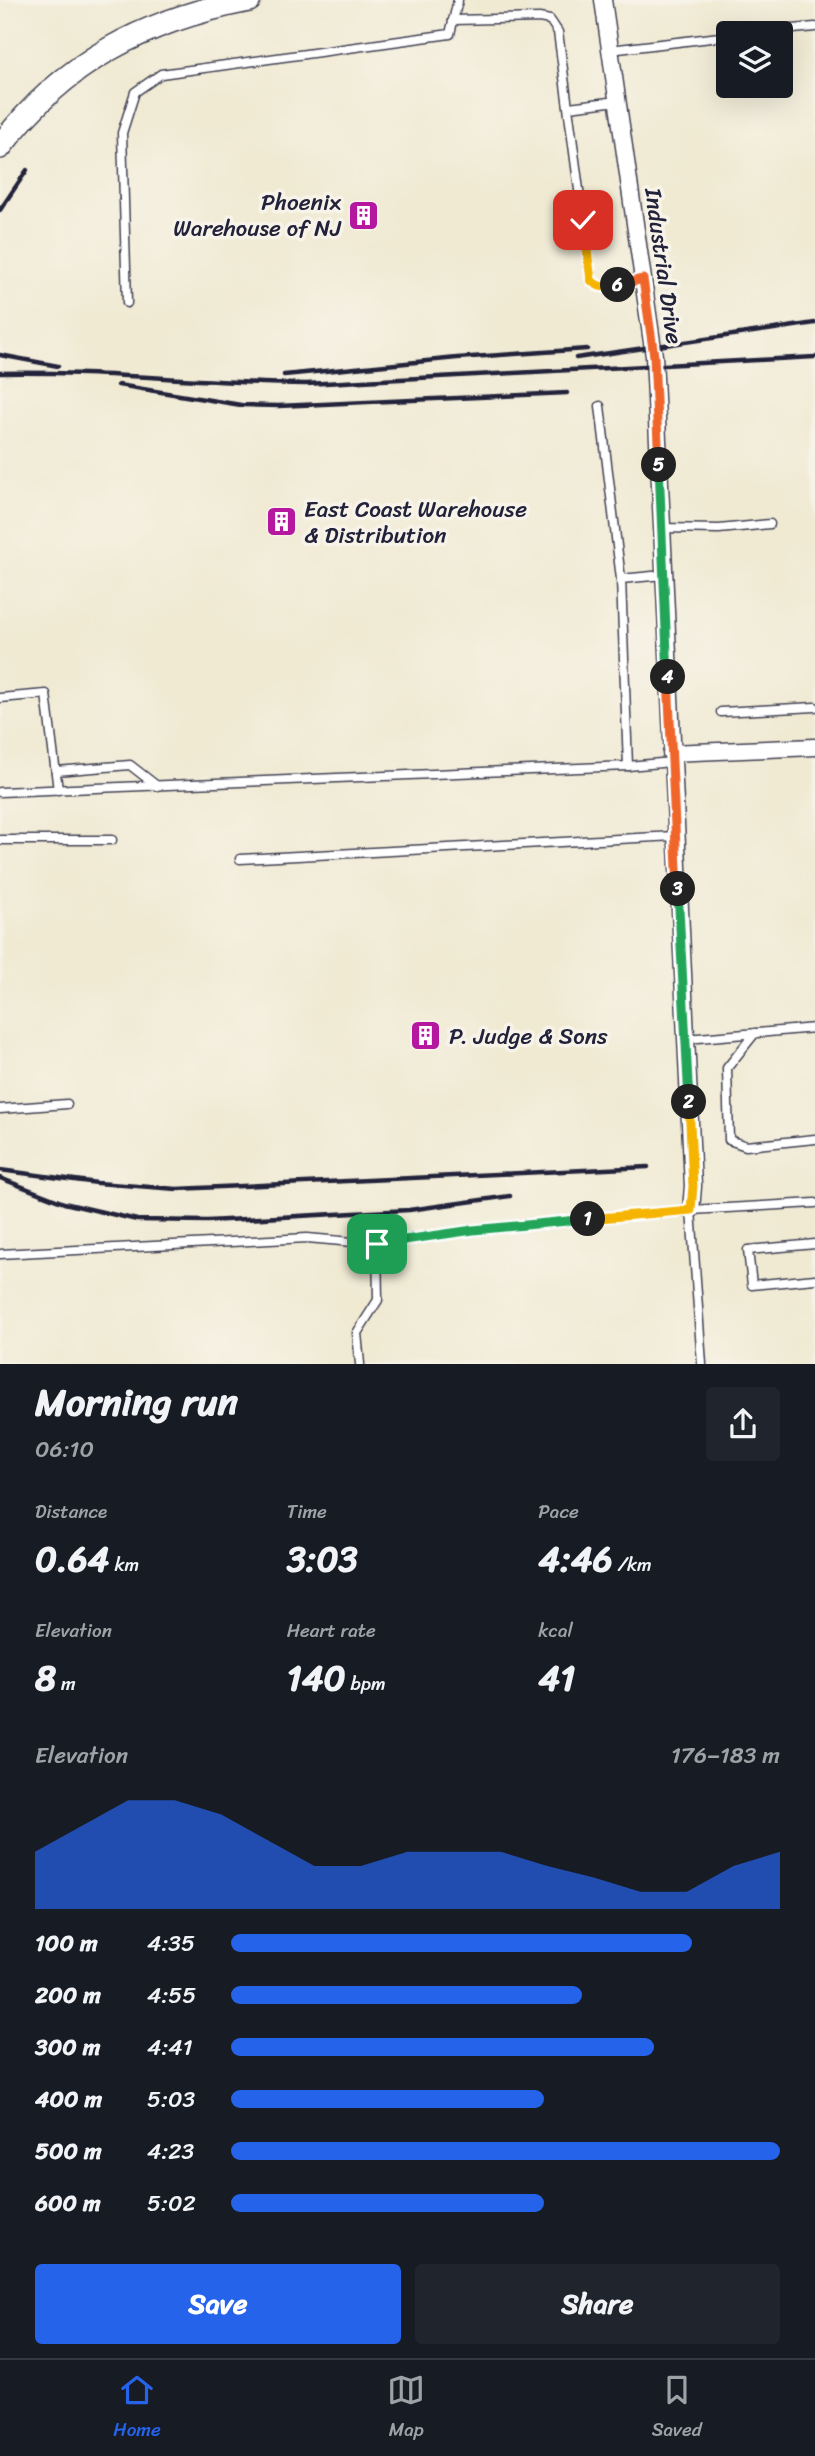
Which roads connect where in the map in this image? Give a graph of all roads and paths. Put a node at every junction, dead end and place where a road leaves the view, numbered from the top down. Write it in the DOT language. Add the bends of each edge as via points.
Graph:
graph roads {
  1 [pos="249,0"];
  2 [pos="458,0"];
  3 [pos="603,0"];
  4 [pos="453,20"];
  5 [pos="815,27"];
  6 [pos="793,29"];
  7 [pos="716,37"];
  8 [pos="610,50"];
  9 [pos="617,101"];
  10 [pos="569,107"];
  11 [pos="0,147"];
  12 [pos="643,279"];
  13 [pos="127,303"];
  14 [pos="600,406"];
  15 [pos="770,524"];
  16 [pos="661,528"];
  17 [pos="663,575"];
  18 [pos="621,579"];
  19 [pos="0,698"];
  20 [pos="815,707"];
  21 [pos="721,712"];
  22 [pos="815,747"];
  23 [pos="671,758"];
  24 [pos="628,766"];
  25 [pos="56,771"];
  26 [pos="157,786"];
  27 [pos="58,790"];
  28 [pos="0,792"];
  29 [pos="676,836"];
  30 [pos="0,840"];
  31 [pos="112,840"];
  32 [pos="240,859"];
  33 [pos="815,1028"];
  34 [pos="755,1032"];
  35 [pos="686,1039"];
  36 [pos="67,1104"];
  37 [pos="0,1109"];
  38 [pos="815,1139"];
  39 [pos="815,1203"];
  40 [pos="691,1210"];
  41 [pos="377,1244"];
  42 [pos="815,1244"];
  43 [pos="0,1254"];
  44 [pos="815,1279"];
  45 [pos="360,1364"];
  46 [pos="702,1364"];
  1 -- 11 [label="street" via="165,22 111,46 61,81"];
  2 -- 4 [label="lane"];
  3 -- 8 [label="street, Industrial Drive"];
  4 -- 10 [label="lane" via="550,20 558,32"];
  4 -- 13 [label="lane" via="450,34 161,74 135,92 122,133"];
  5 -- 6 [label="lane"];
  7 -- 8 [label="lane"];
  8 -- 9 [label="street, Industrial Drive"];
  9 -- 10 [label="lane"];
  9 -- 12 [label="street, Industrial Drive"];
  10 -- 12 [label="lane" via="591,280 604,288"];
  12 -- 16 [label="street, Industrial Drive" via="654,356"];
  14 -- 18 [label="lane"];
  15 -- 16 [label="lane"];
  16 -- 17 [label="street, Industrial Drive"];
  17 -- 18 [label="lane"];
  17 -- 23 [label="street, Industrial Drive"];
  18 -- 24 [label="lane"];
  19 -- 25 [label="lane" via="47,694"];
  20 -- 21 [label="lane"];
  22 -- 23 [label="street"];
  23 -- 24 [label="lane"];
  23 -- 29 [label="street, Industrial Drive"];
  24 -- 26 [label="lane"];
  25 -- 26 [label="lane" via="130,765"];
  25 -- 27 [label="lane"];
  26 -- 27 [label="lane"];
  27 -- 28 [label="lane"];
  29 -- 32 [label="lane"];
  29 -- 35 [label="street, Industrial Drive"];
  30 -- 31 [label="lane"];
  33 -- 34 [label="lane"];
  34 -- 35 [label="lane"];
  34 -- 38 [label="lane" via="727,1068 729,1140 746,1146"];
  35 -- 40 [label="street, Industrial Drive"];
  36 -- 37 [label="lane"];
  39 -- 40 [label="lane"];
  40 -- 41 [label="lane" via="473,1230"];
  40 -- 46 [label="lane"];
  41 -- 43 [label="lane" via="307,1238"];
  41 -- 45 [label="lane" via="378,1300 357,1333"];
  42 -- 44 [label="lane" via="748,1250 752,1285"];
}
